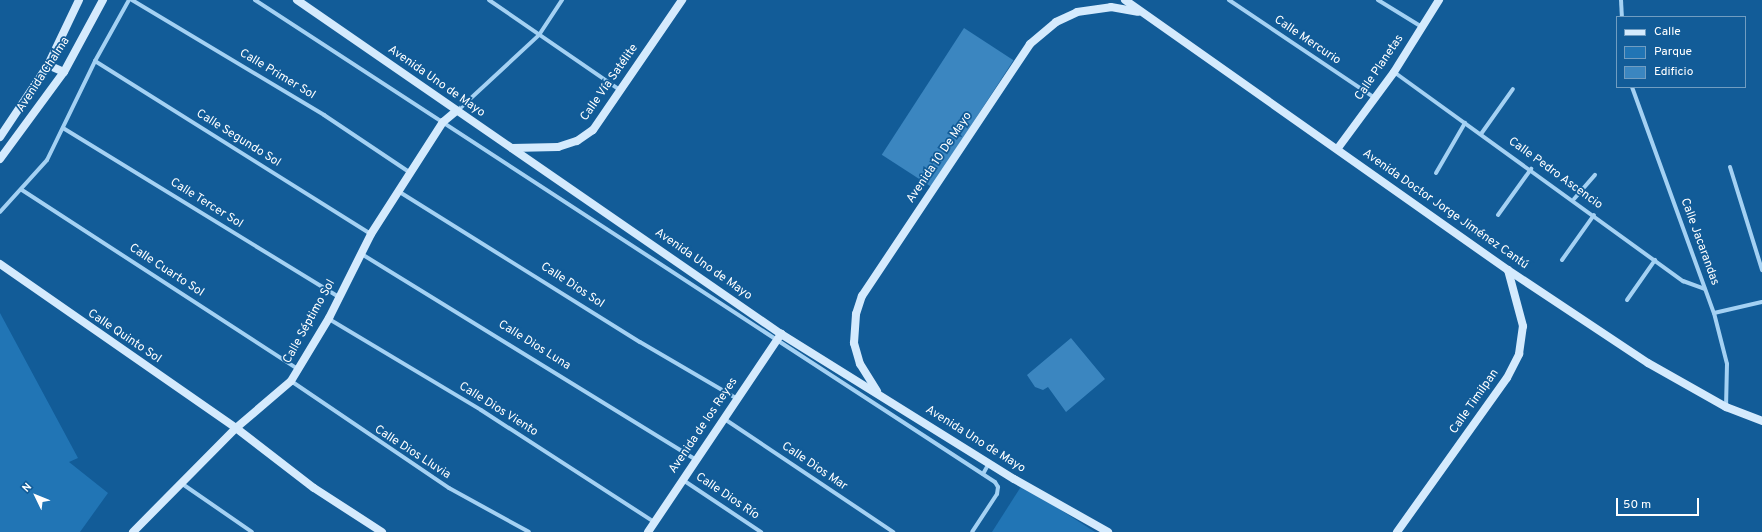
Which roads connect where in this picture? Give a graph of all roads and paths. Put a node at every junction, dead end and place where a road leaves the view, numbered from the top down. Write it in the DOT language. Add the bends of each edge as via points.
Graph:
graph roads {
  1 [pos="79,0"];
  2 [pos="103,0"];
  3 [pos="130,0"];
  4 [pos="255,0"];
  5 [pos="296,0"];
  6 [pos="489,0"];
  7 [pos="562,0"];
  8 [pos="682,0"];
  9 [pos="1125,0"];
  10 [pos="1228,0"];
  11 [pos="1378,0"];
  12 [pos="1439,0"];
  13 [pos="1621,0"];
  14 [pos="1145,14"];
  15 [pos="1622,16"];
  16 [pos="1422,27"];
  17 [pos="539,35"];
  18 [pos="95,62"];
  19 [pos="48,65"];
  20 [pos="64,72"];
  21 [pos="1394,72"];
  22 [pos="1632,88"];
  23 [pos="1513,89"];
  24 [pos="620,91"];
  25 [pos="1375,98"];
  26 [pos="456,111"];
  27 [pos="443,122"];
  28 [pos="1465,123"];
  29 [pos="63,128"];
  30 [pos="1481,134"];
  31 [pos="0,137"];
  32 [pos="512,148"];
  33 [pos="1338,148"];
  34 [pos="0,159"];
  35 [pos="1730,167"];
  36 [pos="1531,169"];
  37 [pos="409,172"];
  38 [pos="1436,173"];
  39 [pos="1595,176"];
  40 [pos="22,190"];
  41 [pos="397,190"];
  42 [pos="1574,199"];
  43 [pos="0,212"];
  44 [pos="1498,215"];
  45 [pos="1594,215"];
  46 [pos="371,234"];
  47 [pos="360,253"];
  48 [pos="1562,260"];
  49 [pos="1655,260"];
  50 [pos="0,264"];
  51 [pos="1508,270"];
  52 [pos="1762,270"];
  53 [pos="1705,289"];
  54 [pos="339,297"];
  55 [pos="1627,300"];
  56 [pos="1762,302"];
  57 [pos="1714,312"];
  58 [pos="329,318"];
  59 [pos="778,337"];
  60 [pos="298,369"];
  61 [pos="291,381"];
  62 [pos="736,398"];
  63 [pos="886,399"];
  64 [pos="1726,407"];
  65 [pos="722,418"];
  66 [pos="1762,421"];
  67 [pos="236,428"];
  68 [pos="696,459"];
  69 [pos="989,463"];
  70 [pos="983,474"];
  71 [pos="682,479"];
  72 [pos="180,483"];
  73 [pos="654,522"];
  74 [pos="133,532"];
  75 [pos="252,532"];
  76 [pos="382,532"];
  77 [pos="529,532"];
  78 [pos="648,532"];
  79 [pos="761,532"];
  80 [pos="894,532"];
  81 [pos="972,532"];
  82 [pos="1108,532"];
  83 [pos="1396,532"];
  1 -- 19 [label="street, Avenida Chalma"];
  2 -- 20 [label="street, Avenida Chalma"];
  3 -- 18 [label="street, Calle Primer Sol"];
  3 -- 37 [label="street, Calle Primer Sol" via="324,115"];
  4 -- 27 [label="street"];
  5 -- 26 [label="street, Avenida Uno de Mayo"];
  6 -- 17 [label="street"];
  7 -- 17 [label="street"];
  8 -- 24 [label="street, Calle Vía Satélite"];
  9 -- 14 [label="street, Avenida Doctor Jorge Jiménez Cantú"];
  10 -- 25 [label="street, Calle Mercurio"];
  11 -- 16 [label="street"];
  12 -- 16 [label="street, Calle Planetas"];
  13 -- 15 [label="street"];
  14 -- 33 [label="street, Avenida Doctor Jorge Jiménez Cantú"];
  14 -- 63 [label="street, Avenida 10 De Mayo" via="1111,7 1082,10 1056,22 1030,44 859,305 854,328 856,354 864,374"];
  16 -- 21 [label="street, Calle Planetas"];
  17 -- 24 [label="street"];
  17 -- 26 [label="street"];
  18 -- 29 [label="street, Calle Primer Sol"];
  18 -- 46 [label="street, Calle Segundo Sol"];
  19 -- 20 [label="street"];
  19 -- 31 [label="street, Avenida Chalma"];
  20 -- 34 [label="street, Avenida Chalma"];
  21 -- 25 [label="street, Calle Planetas"];
  21 -- 28 [label="street, Calle Pedro Ascencio"];
  22 -- 53 [label="street, Calle Jacarandas"];
  23 -- 30 [label="street"];
  24 -- 32 [label="street, Calle Vía Satélite" via="593,130 577,141 558,147"];
  25 -- 33 [label="street, Calle Planetas"];
  26 -- 27 [label="street, Calle Séptimo Sol"];
  26 -- 32 [label="street, Avenida Uno de Mayo"];
  27 -- 37 [label="street, Calle Séptimo Sol"];
  27 -- 59 [label="street"];
  28 -- 30 [label="street, Calle Pedro Ascencio"];
  28 -- 38 [label="street"];
  29 -- 40 [label="street, Calle Primer Sol" via="47,160"];
  29 -- 54 [label="street, Calle Tercer Sol"];
  30 -- 36 [label="street, Calle Pedro Ascencio"];
  32 -- 59 [label="street, Avenida Uno de Mayo"];
  33 -- 51 [label="street, Avenida Doctor Jorge Jiménez Cantú"];
  35 -- 52 [label="street"];
  36 -- 42 [label="street, Calle Pedro Ascencio"];
  36 -- 44 [label="street"];
  37 -- 41 [label="street, Calle Séptimo Sol"];
  39 -- 42 [label="street"];
  40 -- 43 [label="street, Calle Primer Sol"];
  40 -- 60 [label="street, Calle Cuarto Sol"];
  41 -- 46 [label="street, Calle Séptimo Sol"];
  41 -- 62 [label="street, Calle Dios Sol" via="640,342"];
  42 -- 45 [label="street, Calle Pedro Ascencio"];
  45 -- 48 [label="street"];
  45 -- 49 [label="street, Calle Pedro Ascencio"];
  46 -- 47 [label="street, Calle Séptimo Sol"];
  47 -- 54 [label="street, Calle Séptimo Sol"];
  47 -- 68 [label="street, Calle Dios Luna"];
  49 -- 53 [label="street, Calle Pedro Ascencio" via="1683,281"];
  49 -- 55 [label="street"];
  50 -- 67 [label="street, Calle Quinto Sol"];
  51 -- 64 [label="street, Avenida Doctor Jorge Jiménez Cantú" via="1648,363"];
  51 -- 83 [label="street, Calle Timilpan" via="1523,326 1520,354 1507,378"];
  53 -- 57 [label="street, Calle Jacarandas"];
  54 -- 58 [label="street, Calle Séptimo Sol"];
  56 -- 57 [label="street"];
  57 -- 64 [label="street, Calle Jacarandas" via="1727,364"];
  58 -- 60 [label="street, Calle Séptimo Sol"];
  58 -- 73 [label="street, Calle Dios Viento" via="481,410"];
  59 -- 62 [label="street, Avenida de los Reyes"];
  59 -- 63 [label="street, Avenida Uno de Mayo"];
  59 -- 70 [label="street"];
  60 -- 61 [label="street, Calle Séptimo Sol"];
  61 -- 67 [label="street, Calle Séptimo Sol"];
  61 -- 77 [label="street, Calle Dios Lluvia" via="449,488"];
  62 -- 65 [label="street, Avenida de los Reyes"];
  63 -- 69 [label="street, Avenida Uno de Mayo"];
  64 -- 66 [label="street, Avenida Doctor Jorge Jiménez Cantú"];
  65 -- 68 [label="street, Avenida de los Reyes"];
  65 -- 80 [label="street, Calle Dios Mar"];
  67 -- 72 [label="street, Calle Séptimo Sol"];
  67 -- 76 [label="street, Calle Quinto Sol" via="314,488"];
  68 -- 71 [label="street, Avenida de los Reyes"];
  69 -- 70 [label="street"];
  69 -- 82 [label="street, Avenida Uno de Mayo"];
  70 -- 81 [label="street" via="998,487"];
  71 -- 73 [label="street, Avenida de los Reyes"];
  71 -- 79 [label="street, Calle Dios Río"];
  72 -- 74 [label="street, Calle Séptimo Sol"];
  72 -- 75 [label="street"];
  73 -- 78 [label="street, Avenida de los Reyes"];
}
